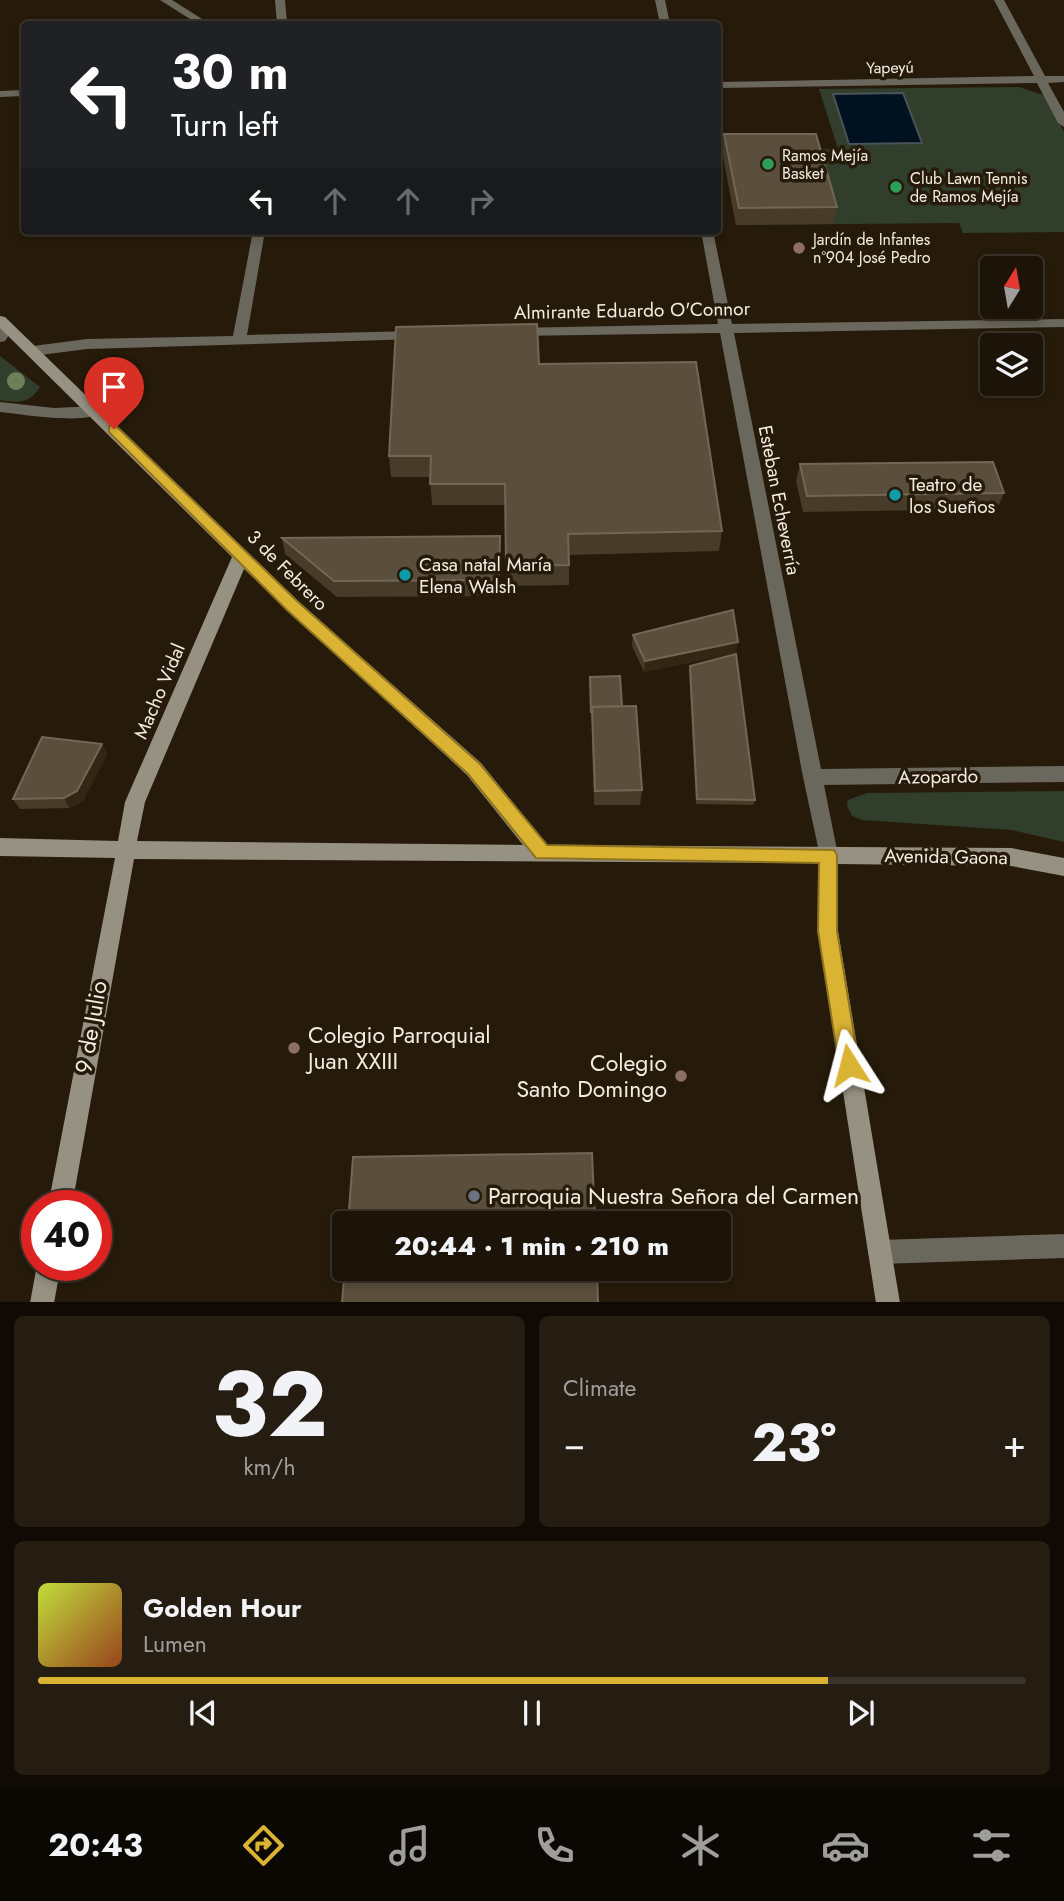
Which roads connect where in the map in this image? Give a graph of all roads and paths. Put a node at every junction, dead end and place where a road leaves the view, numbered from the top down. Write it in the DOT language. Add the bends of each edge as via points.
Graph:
graph roads {
  1 [pos="165,0"];
  2 [pos="280,0"];
  3 [pos="660,0"];
  4 [pos="999,0"];
  5 [pos="200,21"];
  6 [pos="282,21"];
  7 [pos="665,21"];
  8 [pos="1064,79"];
  9 [pos="1040,80"];
  10 [pos="721,85"];
  11 [pos="0,93"];
  12 [pos="21,93"];
  13 [pos="1064,123"];
  14 [pos="258,235"];
  15 [pos="708,235"];
  16 [pos="1064,323"];
  17 [pos="724,327"];
  18 [pos="2,329"];
  19 [pos="503,333"];
  20 [pos="433,335"];
  21 [pos="240,340"];
  22 [pos="33,351"];
  23 [pos="0,407"];
  24 [pos="96,411"];
  25 [pos="242,554"];
  26 [pos="1064,774"];
  27 [pos="812,777"];
  28 [pos="0,847"];
  29 [pos="124,849"];
  30 [pos="542,853"];
  31 [pos="828,855"];
  32 [pos="1064,867"];
  33 [pos="63,1190"];
  34 [pos="1064,1247"];
  35 [pos="880,1252"];
  36 [pos="46,1281"];
  37 [pos="42,1302"];
  38 [pos="888,1302"];
  1 -- 5 [label="street"];
  2 -- 6 [label="street"];
  3 -- 7 [label="street"];
  4 -- 9 [label="street"];
  8 -- 9 [label="street, Yapeyú"];
  9 -- 10 [label="street, Yapeyú"];
  9 -- 13 [label="street"];
  11 -- 12 [label="street"];
  14 -- 21 [label="street"];
  15 -- 17 [label="street, Esteban Echeverría"];
  16 -- 17 [label="street, Almirante Eduardo O'Connor"];
  17 -- 19 [label="street, Almirante Eduardo O'Connor"];
  17 -- 27 [label="street, Esteban Echeverría"];
  18 -- 22 [label="main road, 3 de Febrero"];
  20 -- 21 [label="street"];
  21 -- 22 [label="street" via="87,344"];
  22 -- 24 [label="main road, 3 de Febrero"];
  23 -- 24 [label="street" via="54,413"];
  24 -- 25 [label="main road, 3 de Febrero"];
  25 -- 29 [label="main road, Macho Vidal" via="135,802"];
  25 -- 30 [label="main road, 3 de Febrero" via="292,606 474,769"];
  26 -- 27 [label="street, Azopardo"];
  27 -- 31 [label="street, Esteban Echeverría"];
  28 -- 29 [label="main road, Avenida Gaona"];
  29 -- 30 [label="main road, Avenida Gaona"];
  29 -- 33 [label="main road, 9 de Julio"];
  30 -- 31 [label="main road, Avenida Gaona"];
  31 -- 32 [label="main road, Avenida Gaona" via="1011,857"];
  31 -- 35 [label="main road" via="828,931"];
  34 -- 35 [label="street"];
  35 -- 38 [label="main road"];
  36 -- 37 [label="main road"];
}
